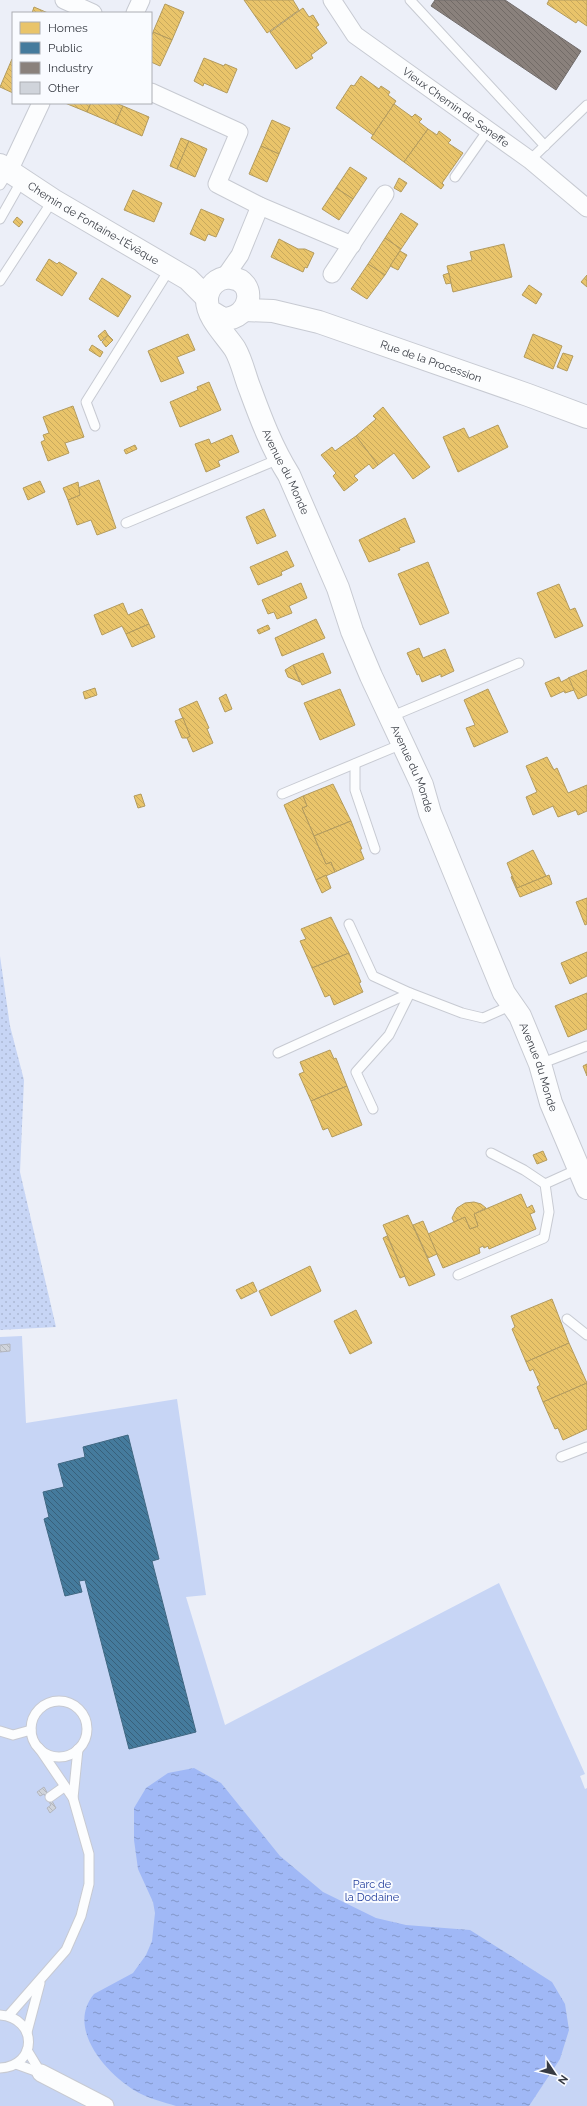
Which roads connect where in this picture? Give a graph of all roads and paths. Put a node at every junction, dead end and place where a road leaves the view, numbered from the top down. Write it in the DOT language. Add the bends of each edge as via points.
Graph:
graph roads {
  1 [pos="64,0"];
  2 [pos="141,0"];
  3 [pos="332,0"];
  4 [pos="410,0"];
  5 [pos="90,12"];
  6 [pos="135,12"];
  7 [pos="152,92"];
  8 [pos="41,104"];
  9 [pos="587,105"];
  10 [pos="488,130"];
  11 [pos="545,146"];
  12 [pos="530,160"];
  13 [pos="8,175"];
  14 [pos="455,177"];
  15 [pos="385,194"];
  16 [pos="53,200"];
  17 [pos="260,206"];
  18 [pos="587,208"];
  19 [pos="0,219"];
  20 [pos="352,245"];
  21 [pos="332,274"];
  22 [pos="178,275"];
  23 [pos="0,281"];
  24 [pos="229,296"];
  25 [pos="236,350"];
  26 [pos="587,417"];
  27 [pos="95,426"];
  28 [pos="279,459"];
  29 [pos="126,523"];
  30 [pos="519,663"];
  31 [pos="390,717"];
  32 [pos="404,744"];
  33 [pos="355,764"];
  34 [pos="282,794"];
  35 [pos="375,849"];
  36 [pos="349,924"];
  37 [pos="410,993"];
  38 [pos="512,1005"];
  39 [pos="587,1046"];
  40 [pos="278,1053"];
  41 [pos="540,1064"];
  42 [pos="373,1109"];
  43 [pos="491,1153"];
  44 [pos="583,1179"];
  45 [pos="545,1184"];
  46 [pos="458,1275"];
  47 [pos="567,1319"];
  48 [pos="587,1335"];
  49 [pos="587,1447"];
  50 [pos="561,1457"];
  51 [pos="0,1730"];
  52 [pos="31,1730"];
  53 [pos="39,1748"];
  54 [pos="78,1749"];
  55 [pos="64,1787"];
  56 [pos="72,1798"];
  57 [pos="46,1799"];
  58 [pos="41,1980"];
  59 [pos="4,2015"];
  60 [pos="27,2032"];
  61 [pos="27,2050"];
  62 [pos="16,2064"];
  63 [pos="0,2068"];
  64 [pos="41,2073"];
  65 [pos="105,2106"];
  1 -- 5 [label="street"];
  2 -- 6 [label="street"];
  3 -- 10 [label="street, Vieux Chemin de Seneffe" via="355,35"];
  4 -- 11 [label="lane"];
  7 -- 17 [label="street" via="239,132 217,184"];
  8 -- 13 [label="street"];
  9 -- 11 [label="lane"];
  10 -- 12 [label="street, Vieux Chemin de Seneffe"];
  10 -- 14 [label="lane"];
  11 -- 12 [label="lane"];
  12 -- 18 [label="street, Vieux Chemin de Seneffe"];
  13 -- 16 [label="street, Chemin de Fontaine-l'Évêque"];
  13 -- 19 [label="lane"];
  15 -- 20 [label="street"];
  16 -- 22 [label="street, Chemin de Fontaine-l'Évêque"];
  16 -- 23 [label="lane"];
  17 -- 20 [label="street"];
  17 -- 24 [label="street" via="240,255"];
  20 -- 21 [label="street"];
  22 -- 24 [label="street, Chemin de Fontaine-l'Évêque"];
  22 -- 27 [label="lane" via="86,402"];
  24 -- 25 [label="street, Avenue du Monde"];
  24 -- 25 [label="street, Avenue du Monde" via="220,329"];
  24 -- 26 [label="street, Rue de la Procession" via="385,344"];
  25 -- 28 [label="street, Avenue du Monde" via="261,420"];
  28 -- 29 [label="lane"];
  28 -- 31 [label="street, Avenue du Monde" via="290,475 335,580 352,631"];
  30 -- 31 [label="lane"];
  31 -- 32 [label="street, Avenue du Monde"];
  32 -- 33 [label="lane"];
  32 -- 38 [label="street, Avenue du Monde" via="504,993"];
  33 -- 34 [label="lane"];
  33 -- 35 [label="lane" via="355,790"];
  36 -- 37 [label="lane" via="373,976"];
  37 -- 38 [label="lane" via="462,1013 483,1018"];
  37 -- 40 [label="lane"];
  37 -- 42 [label="lane" via="389,1035 356,1072"];
  38 -- 41 [label="street, Avenue du Monde" via="520,1016"];
  39 -- 41 [label="lane"];
  41 -- 44 [label="street, Avenue du Monde" via="551,1103"];
  43 -- 45 [label="lane"];
  44 -- 45 [label="lane"];
  45 -- 46 [label="lane" via="549,1212 544,1238"];
  47 -- 48 [label="lane"];
  49 -- 50 [label="lane"];
  51 -- 52 [label="lane" via="13,1735"];
  52 -- 53 [label="lane" via="33,1740"];
  52 -- 54 [label="lane" via="32,1721 41,1707 50,1702 69,1703 82,1713 86,1724 84,1741"];
  53 -- 54 [label="lane" via="46,1754 56,1757 65,1756"];
  53 -- 55 [label="lane"];
  54 -- 56 [label="lane"];
  55 -- 56 [label="lane"];
  55 -- 57 [label="lane"];
  56 -- 58 [label="lane" via="89,1854 89,1884 81,1916 66,1950"];
  58 -- 59 [label="lane"];
  58 -- 60 [label="lane"];
  59 -- 60 [label="lane" via="22,2024"];
  60 -- 61 [label="lane"];
  61 -- 62 [label="lane"];
  61 -- 64 [label="lane"];
  62 -- 63 [label="lane" via="10,2068"];
  62 -- 64 [label="lane"];
  64 -- 65 [label="street"];
}
